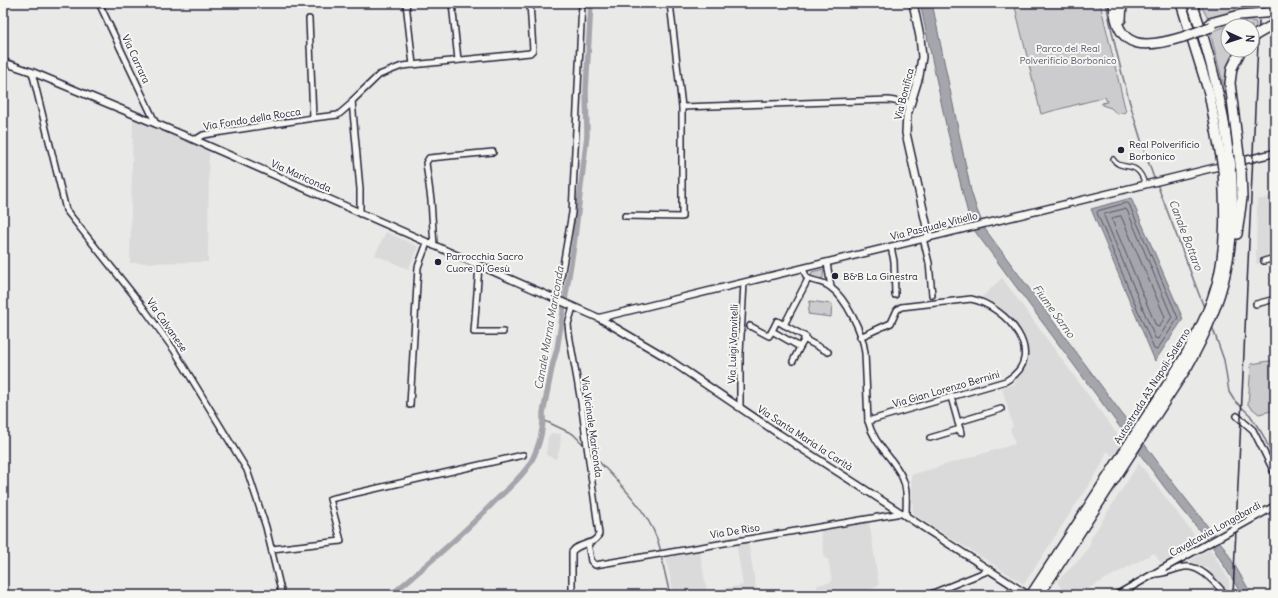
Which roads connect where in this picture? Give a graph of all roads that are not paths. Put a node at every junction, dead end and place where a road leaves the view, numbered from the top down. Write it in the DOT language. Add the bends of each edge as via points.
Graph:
graph roads {
  1 [pos="99,3"];
  2 [pos="406,3"];
  3 [pos="452,3"];
  4 [pos="530,3"];
  5 [pos="582,3"];
  6 [pos="670,3"];
  7 [pos="913,3"];
  8 [pos="1114,3"];
  9 [pos="1122,3"];
  10 [pos="1175,3"];
  11 [pos="1181,3"];
  12 [pos="1192,3"];
  13 [pos="1275,12"];
  14 [pos="1275,16"];
  15 [pos="309,19"];
  16 [pos="1275,24"];
  17 [pos="1210,25"];
  18 [pos="1260,32"];
  19 [pos="1182,35"];
  20 [pos="1237,58"];
  21 [pos="458,60"];
  22 [pos="3,62"];
  23 [pos="413,65"];
  24 [pos="32,72"];
  25 [pos="352,103"];
  26 [pos="910,104"];
  27 [pos="682,107"];
  28 [pos="313,118"];
  29 [pos="156,124"];
  30 [pos="195,140"];
  31 [pos="1219,141"];
  32 [pos="494,152"];
  33 [pos="1275,153"];
  34 [pos="1113,159"];
  35 [pos="1227,165"];
  36 [pos="1148,184"];
  37 [pos="360,214"];
  38 [pos="625,216"];
  39 [pos="926,237"];
  40 [pos="427,243"];
  41 [pos="434,246"];
  42 [pos="890,247"];
  43 [pos="1275,258"];
  44 [pos="1264,261"];
  45 [pos="827,263"];
  46 [pos="479,266"];
  47 [pos="803,269"];
  48 [pos="828,272"];
  49 [pos="1225,278"];
  50 [pos="808,279"];
  51 [pos="818,281"];
  52 [pos="744,283"];
  53 [pos="831,287"];
  54 [pos="895,295"];
  55 [pos="932,295"];
  56 [pos="1275,299"];
  57 [pos="558,301"];
  58 [pos="1256,304"];
  59 [pos="570,306"];
  60 [pos="599,318"];
  61 [pos="784,325"];
  62 [pos="750,326"];
  63 [pos="1203,330"];
  64 [pos="772,331"];
  65 [pos="503,332"];
  66 [pos="860,337"];
  67 [pos="804,339"];
  68 [pos="800,347"];
  69 [pos="828,352"];
  70 [pos="793,360"];
  71 [pos="951,397"];
  72 [pos="410,405"];
  73 [pos="740,406"];
  74 [pos="1001,409"];
  75 [pos="1237,416"];
  76 [pos="868,421"];
  77 [pos="958,422"];
  78 [pos="930,438"];
  79 [pos="523,455"];
  80 [pos="1275,474"];
  81 [pos="1275,506"];
  82 [pos="904,514"];
  83 [pos="588,543"];
  84 [pos="272,549"];
  85 [pos="990,570"];
  86 [pos="1154,574"];
  87 [pos="1018,592"];
  88 [pos="1034,593"];
  89 [pos="282,595"];
  90 [pos="572,595"];
  91 [pos="928,595"];
  92 [pos="1117,595"];
  93 [pos="1226,595"];
  1 -- 29 [label="street, Via Carrara"];
  2 -- 23 [label="street"];
  3 -- 21 [label="street"];
  4 -- 21 [label="street, Via Fondo della Rocca" via="533,50 530,53"];
  5 -- 57 [label="street" via="572,213"];
  6 -- 27 [label="street"];
  7 -- 26 [label="main road, Via Bonifica" via="922,57"];
  8 -- 19 [label="highway" via="1123,34 1135,42 1160,44"];
  9 -- 19 [label="highway" via="1122,24 1129,34 1138,39 1158,40"];
  10 -- 31 [label="highway"];
  11 -- 31 [label="highway, Autostrada A3 Napoli-Salerno" via="1206,85"];
  12 -- 35 [label="highway, Autostrada A3 Napoli-Salerno" via="1222,107"];
  13 -- 17 [label="highway" via="1240,15"];
  14 -- 17 [label="highway"];
  15 -- 28 [label="street, Via Fondo della Rocca"];
  16 -- 18 [label="highway, bridge"];
  17 -- 19 [label="highway, bridge"];
  20 -- 49 [label="highway, bridge" via="1232,68 1230,83 1242,198 1234,249"];
  21 -- 23 [label="street, Via Fondo della Rocca"];
  22 -- 24 [label="street, Via Mariconda"];
  23 -- 25 [label="street, Via Fondo della Rocca" via="402,66 379,75"];
  24 -- 29 [label="street, Via Mariconda"];
  24 -- 84 [label="street, Via Calvanese" via="66,210 140,302 210,407 247,470"];
  25 -- 28 [label="street, Via Fondo della Rocca" via="338,115"];
  25 -- 37 [label="street"];
  26 -- 27 [label="street" via="889,100"];
  26 -- 39 [label="main road, Via Bonifica" via="906,133"];
  27 -- 38 [label="street" via="682,218"];
  28 -- 30 [label="street, Via Fondo della Rocca" via="203,135"];
  29 -- 30 [label="street, Via Mariconda"];
  30 -- 37 [label="street, Via Mariconda"];
  31 -- 35 [label="highway, Autostrada A3 Napoli-Salerno"];
  32 -- 41 [label="street" via="429,158 427,161"];
  33 -- 36 [label="street, Via Pasquale Vitiello"];
  34 -- 36 [label="street" via="1117,164 1136,168"];
  35 -- 49 [label="highway, Autostrada A3 Napoli-Salerno" via="1233,198 1232,233"];
  35 -- 63 [label="highway, Autostrada A3 Napoli-Salerno" via="1223,248 1217,282"];
  36 -- 39 [label="street, Via Pasquale Vitiello"];
  37 -- 40 [label="street, Via Mariconda"];
  39 -- 42 [label="street, Via Pasquale Vitiello"];
  39 -- 55 [label="street"];
  40 -- 41 [label="street, Via Mariconda"];
  40 -- 72 [label="street" via="418,267"];
  41 -- 46 [label="street, Via Mariconda"];
  42 -- 45 [label="street, Via Pasquale Vitiello"];
  42 -- 54 [label="street" via="894,261"];
  43 -- 44 [label="street"];
  45 -- 47 [label="street, Via Pasquale Vitiello"];
  45 -- 48 [label="street"];
  46 -- 57 [label="street, Via Mariconda"];
  46 -- 65 [label="street" via="474,332"];
  47 -- 50 [label="street"];
  47 -- 52 [label="street, Via Pasquale Vitiello"];
  48 -- 51 [label="street" via="825,279"];
  48 -- 53 [label="street"];
  49 -- 63 [label="highway, Autostrada A3 Napoli-Salerno" via="1211,319"];
  50 -- 51 [label="street"];
  50 -- 61 [label="street"];
  51 -- 53 [label="street"];
  52 -- 60 [label="street, Via Pasquale Vitiello"];
  52 -- 73 [label="street, Via Luigi Vanvitelli"];
  53 -- 66 [label="street" via="846,305"];
  56 -- 58 [label="street"];
  57 -- 59 [label="street, Via Mariconda"];
  59 -- 60 [label="street, Via Santa Maria la Carità"];
  59 -- 83 [label="street, Via Vicinale Mariconda" via="569,334 599,534 595,540"];
  60 -- 73 [label="street, Via Santa Maria la Carità" via="637,339"];
  61 -- 64 [label="street" via="777,322"];
  61 -- 67 [label="street" via="806,337"];
  62 -- 64 [label="street" via="769,336"];
  63 -- 88 [label="highway, Autostrada A3 Napoli-Salerno" via="1146,425"];
  64 -- 68 [label="street"];
  66 -- 71 [label="street, Via Gian Lorenzo Bernini" via="891,323 901,307 961,299 986,304 1018,332 1024,348 1024,360 1019,370 1006,381"];
  66 -- 76 [label="street" via="865,353"];
  67 -- 68 [label="street"];
  67 -- 69 [label="street"];
  68 -- 70 [label="street"];
  71 -- 76 [label="street, Via Gian Lorenzo Bernini"];
  71 -- 77 [label="street"];
  73 -- 82 [label="street, Via Santa Maria la Carità"];
  74 -- 77 [label="street"];
  75 -- 80 [label="street" via="1253,430"];
  76 -- 82 [label="street" via="880,447 903,478 906,492"];
  77 -- 78 [label="street" via="961,431"];
  79 -- 84 [label="street" via="330,499 341,541"];
  81 -- 86 [label="street, Cavalcavia Longobardi, bridge"];
  82 -- 83 [label="street, Via De Riso" via="594,565"];
  82 -- 85 [label="street, Via Santa Maria la Carità"];
  83 -- 90 [label="street" via="576,547 572,552"];
  84 -- 89 [label="street, Via Calvanese"];
  85 -- 87 [label="street, Via Santa Maria la Carità"];
  85 -- 91 [label="street"];
  86 -- 92 [label="street, Cavalcavia Longobardi"];
  86 -- 93 [label="street" via="1167,574 1186,567 1195,568"];
  87 -- 88 [label="street, Via Santa Maria la Carità"];
}
